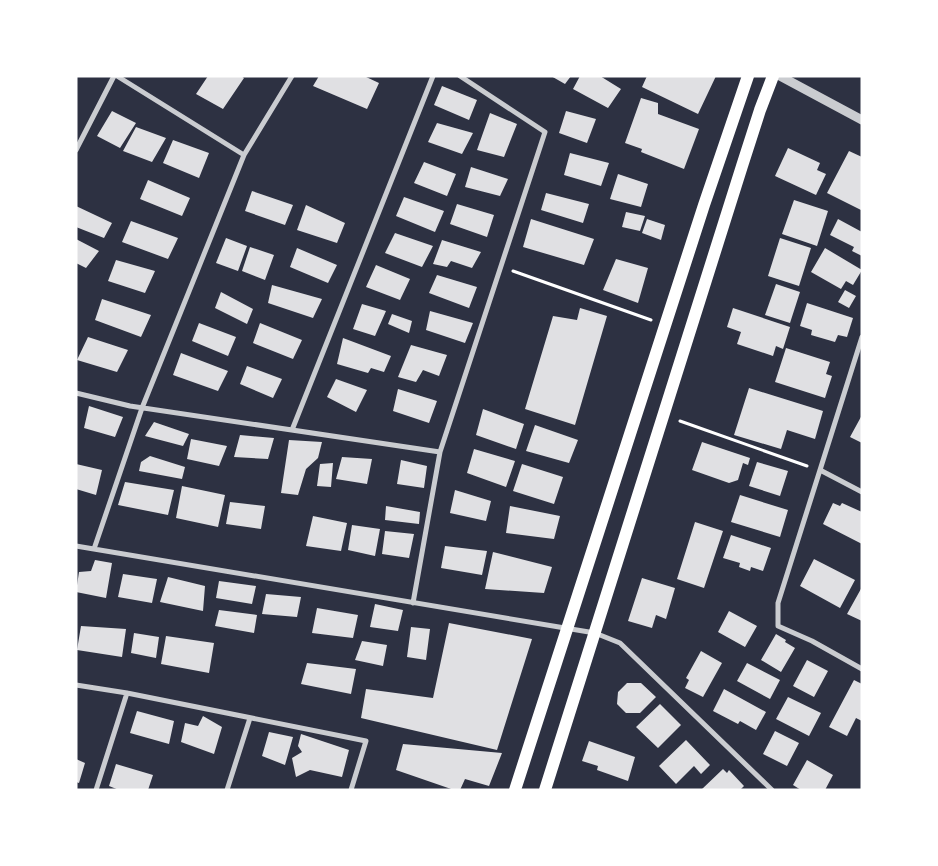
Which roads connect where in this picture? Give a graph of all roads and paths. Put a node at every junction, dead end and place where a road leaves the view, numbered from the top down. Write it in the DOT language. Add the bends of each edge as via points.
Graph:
graph roads {
  1 [pos="115,76"];
  2 [pos="292,76"];
  3 [pos="433,76"];
  4 [pos="460,76"];
  5 [pos="748,76"];
  6 [pos="773,76"];
  7 [pos="780,76"];
  8 [pos="862,120"];
  9 [pos="76,150"];
  10 [pos="244,155"];
  11 [pos="501,267"];
  12 [pos="651,320"];
  13 [pos="862,337"];
  14 [pos="76,393"];
  15 [pos="142,408"];
  16 [pos="680,421"];
  17 [pos="292,430"];
  18 [pos="440,452"];
  19 [pos="820,470"];
  20 [pos="862,492"];
  21 [pos="76,546"];
  22 [pos="94,549"];
  23 [pos="413,603"];
  24 [pos="567,627"];
  25 [pos="595,633"];
  26 [pos="862,669"];
  27 [pos="76,685"];
  28 [pos="127,693"];
  29 [pos="250,718"];
  30 [pos="96,790"];
  31 [pos="227,790"];
  32 [pos="351,790"];
  33 [pos="515,790"];
  34 [pos="545,790"];
  35 [pos="772,790"];
  1 -- 9 [label="street"];
  1 -- 10 [label="street"];
  2 -- 10 [label="street"];
  3 -- 17 [label="street"];
  4 -- 11 [label="street" via="545,132"];
  5 -- 24 [label="main road"];
  6 -- 25 [label="main road"];
  7 -- 8 [label="street"];
  10 -- 15 [label="street"];
  11 -- 12 [label="path"];
  11 -- 18 [label="street"];
  13 -- 19 [label="street"];
  14 -- 15 [label="street"];
  15 -- 17 [label="street"];
  15 -- 22 [label="street"];
  16 -- 19 [label="path"];
  17 -- 18 [label="street"];
  18 -- 23 [label="street"];
  19 -- 20 [label="street"];
  19 -- 26 [label="street" via="778,603 778,626"];
  21 -- 22 [label="street"];
  22 -- 23 [label="street"];
  23 -- 24 [label="street"];
  24 -- 25 [label="street"];
  24 -- 33 [label="main road"];
  25 -- 34 [label="main road"];
  25 -- 35 [label="street" via="620,643"];
  27 -- 28 [label="street"];
  28 -- 29 [label="street"];
  28 -- 30 [label="street"];
  29 -- 31 [label="street"];
  29 -- 32 [label="street" via="366,741"];
}
